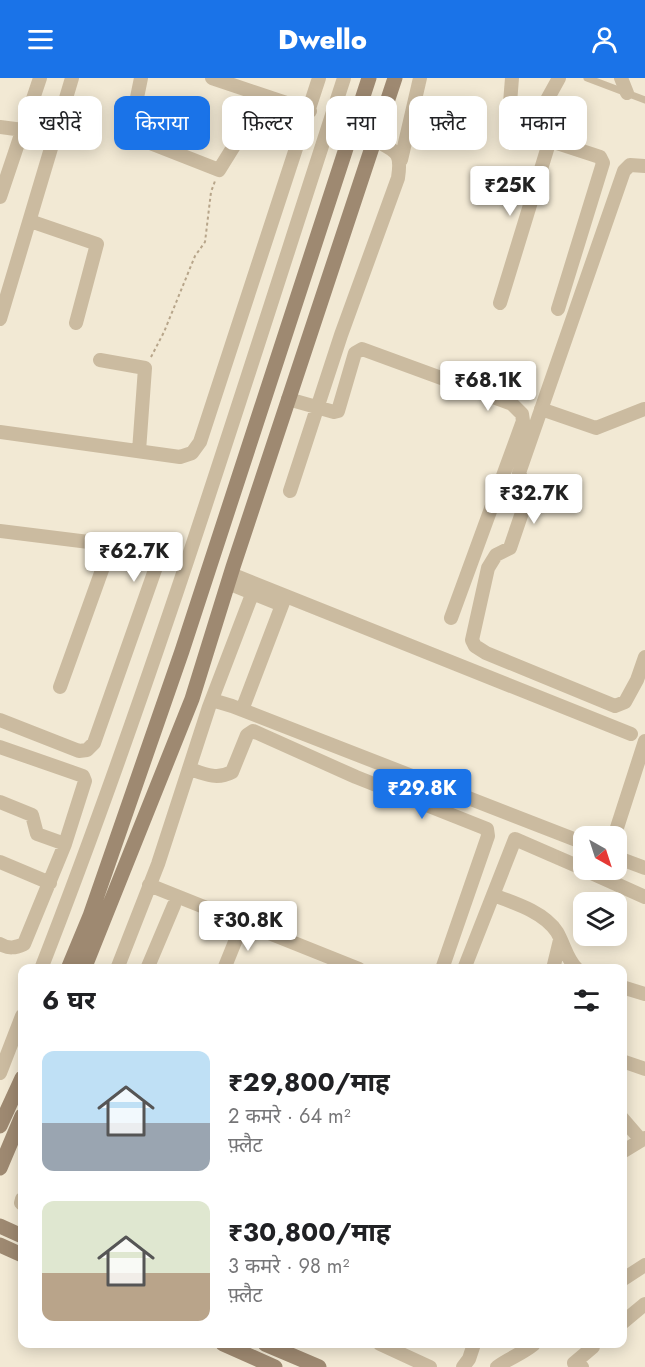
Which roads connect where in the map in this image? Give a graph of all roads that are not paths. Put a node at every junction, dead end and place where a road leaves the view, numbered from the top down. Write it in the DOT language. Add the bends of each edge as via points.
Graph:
graph roads {
  1 [pos="40,78"];
  2 [pos="72,78"];
  3 [pos="141,78"];
  4 [pos="212,78"];
  5 [pos="319,78"];
  6 [pos="344,78"];
  7 [pos="369,78"];
  8 [pos="395,78"];
  9 [pos="420,78"];
  10 [pos="512,78"];
  11 [pos="559,78"];
  12 [pos="586,78"];
  13 [pos="621,78"];
  14 [pos="627,93"];
  15 [pos="34,96"];
  16 [pos="265,96"];
  17 [pos="314,96"];
  18 [pos="338,96"];
  19 [pos="363,96"];
  20 [pos="389,96"];
  21 [pos="511,96"];
  22 [pos="549,96"];
  23 [pos="645,100"];
  24 [pos="0,127"];
  25 [pos="18,129"];
  26 [pos="326,135"];
  27 [pos="18,145"];
  28 [pos="231,150"];
  29 [pos="297,150"];
  30 [pos="345,150"];
  31 [pos="372,150"];
  32 [pos="394,150"];
  33 [pos="547,150"];
  34 [pos="579,150"];
  35 [pos="401,160"];
  36 [pos="645,166"];
  37 [pos="0,197"];
  38 [pos="30,220"];
  39 [pos="4,295"];
  40 [pos="500,303"];
  41 [pos="558,309"];
  42 [pos="1,314"];
  43 [pos="76,324"];
  44 [pos="100,360"];
  45 [pos="288,399"];
  46 [pos="317,407"];
  47 [pos="541,409"];
  48 [pos="644,409"];
  49 [pos="0,432"];
  50 [pos="139,451"];
  51 [pos="290,491"];
  52 [pos="0,531"];
  53 [pos="111,545"];
  54 [pos="229,578"];
  55 [pos="254,588"];
  56 [pos="283,600"];
  57 [pos="451,618"];
  58 [pos="645,657"];
  59 [pos="60,687"];
  60 [pos="192,699"];
  61 [pos="210,704"];
  62 [pos="242,710"];
  63 [pos="0,720"];
  64 [pos="631,734"];
  65 [pos="645,741"];
  66 [pos="0,747"];
  67 [pos="190,769"];
  68 [pos="0,802"];
  69 [pos="618,826"];
  70 [pos="573,839"];
  71 [pos="65,844"];
  72 [pos="627,861"];
  73 [pos="0,862"];
  74 [pos="573,865"];
  75 [pos="645,868"];
  76 [pos="607,880"];
  77 [pos="50,883"];
  78 [pos="149,885"];
  79 [pos="493,895"];
  80 [pos="645,897"];
  81 [pos="174,905"];
  82 [pos="243,922"];
  83 [pos="560,940"];
  84 [pos="0,944"];
  85 [pos="43,964"];
  86 [pos="70,964"];
  87 [pos="86,964"];
  88 [pos="119,964"];
  89 [pos="149,964"];
  90 [pos="226,964"];
  91 [pos="347,964"];
  92 [pos="444,964"];
  93 [pos="466,964"];
  94 [pos="553,964"];
  95 [pos="572,964"];
  96 [pos="627,989"];
  97 [pos="645,994"];
  98 [pos="18,1024"];
  99 [pos="3,1054"];
  100 [pos="627,1063"];
  101 [pos="645,1069"];
  102 [pos="0,1073"];
  103 [pos="18,1087"];
  104 [pos="627,1123"];
  105 [pos="18,1125"];
  106 [pos="0,1126"];
  107 [pos="643,1139"];
  108 [pos="627,1149"];
  109 [pos="0,1168"];
  110 [pos="0,1226"];
  111 [pos="18,1234"];
  112 [pos="0,1245"];
  113 [pos="18,1253"];
  114 [pos="645,1265"];
  115 [pos="627,1277"];
  116 [pos="645,1304"];
  117 [pos="627,1319"];
  118 [pos="232,1348"];
  119 [pos="274,1348"];
  120 [pos="389,1348"];
  121 [pos="473,1348"];
  122 [pos="590,1348"];
  123 [pos="526,1351"];
  124 [pos="275,1367"];
  125 [pos="319,1367"];
  126 [pos="430,1367"];
  127 [pos="463,1367"];
  128 [pos="497,1367"];
  129 [pos="582,1367"];
  1 -- 15 [label="street"];
  2 -- 38 [label="street"];
  3 -- 28 [label="street" via="131,131 140,139 219,170"];
  4 -- 16 [label="street"];
  5 -- 17 [label="street"];
  6 -- 18 [label="street"];
  7 -- 19 [label="street"];
  8 -- 20 [label="street"];
  9 -- 35 [label="street"];
  10 -- 21 [label="street"];
  11 -- 22 [label="street"];
  12 -- 14 [label="lane"];
  13 -- 14 [label="street"];
  14 -- 23 [label="lane"];
  24 -- 25 [label="street"];
  26 -- 85 [label="street" via="164,632"];
  27 -- 37 [label="street"];
  29 -- 50 [label="street" via="200,442 192,453 180,457"];
  30 -- 86 [label="street" via="182,651"];
  31 -- 45 [label="street"];
  32 -- 35 [label="street"];
  33 -- 40 [label="street"];
  34 -- 41 [label="street" via="600,157 603,163"];
  35 -- 46 [label="street" via="394,190"];
  36 -- 47 [label="street" via="630,165 624,171"];
  38 -- 39 [label="street"];
  38 -- 43 [label="street" via="97,244"];
  39 -- 42 [label="street"];
  44 -- 50 [label="street" via="145,368"];
  45 -- 46 [label="street"];
  45 -- 54 [label="street"];
  46 -- 51 [label="street"];
  46 -- 57 [label="street" via="338,411 356,353 362,349 512,404 522,414 523,421"];
  47 -- 48 [label="street" via="596,428"];
  47 -- 58 [label="street" via="519,473 528,495 510,548 496,555 488,568 472,640 486,653 615,706 625,702"];
  49 -- 50 [label="street"];
  52 -- 53 [label="street"];
  53 -- 59 [label="street"];
  53 -- 63 [label="street" via="145,549 154,554 156,567 94,743 79,752"];
  54 -- 55 [label="street"];
  54 -- 60 [label="street"];
  55 -- 56 [label="street"];
  55 -- 61 [label="street"];
  56 -- 62 [label="street"];
  56 -- 64 [label="street"];
  60 -- 61 [label="lane"];
  60 -- 87 [label="street"];
  61 -- 62 [label="street"];
  61 -- 67 [label="street"];
  62 -- 70 [label="street"];
  65 -- 69 [label="street"];
  66 -- 71 [label="street" via="83,776 84,788"];
  67 -- 78 [label="street"];
  67 -- 92 [label="street" via="211,776 232,772 253,731 487,830"];
  68 -- 71 [label="street" via="32,815 37,834"];
  71 -- 77 [label="street"];
  72 -- 75 [label="street"];
  73 -- 77 [label="street"];
  74 -- 79 [label="street" via="515,839"];
  76 -- 80 [label="street"];
  77 -- 84 [label="street" via="24,944 8,948"];
  78 -- 82 [label="street"];
  78 -- 88 [label="street"];
  79 -- 83 [label="street" via="542,917"];
  79 -- 93 [label="street"];
  81 -- 89 [label="street"];
  82 -- 90 [label="street"];
  82 -- 91 [label="street"];
  83 -- 94 [label="street"];
  83 -- 95 [label="street"];
  96 -- 97 [label="street"];
  98 -- 99 [label="street"];
  99 -- 102 [label="street"];
  100 -- 101 [label="street"];
  103 -- 106 [label="street"];
  104 -- 107 [label="street"];
  105 -- 109 [label="street"];
  107 -- 108 [label="street"];
  110 -- 111 [label="street"];
  112 -- 113 [label="street"];
  114 -- 115 [label="street"];
  116 -- 117 [label="street"];
  118 -- 124 [label="street"];
  119 -- 125 [label="street"];
  120 -- 126 [label="street"];
  121 -- 127 [label="street"];
  122 -- 129 [label="street" via="574,1363"];
  123 -- 128 [label="street"];
}
